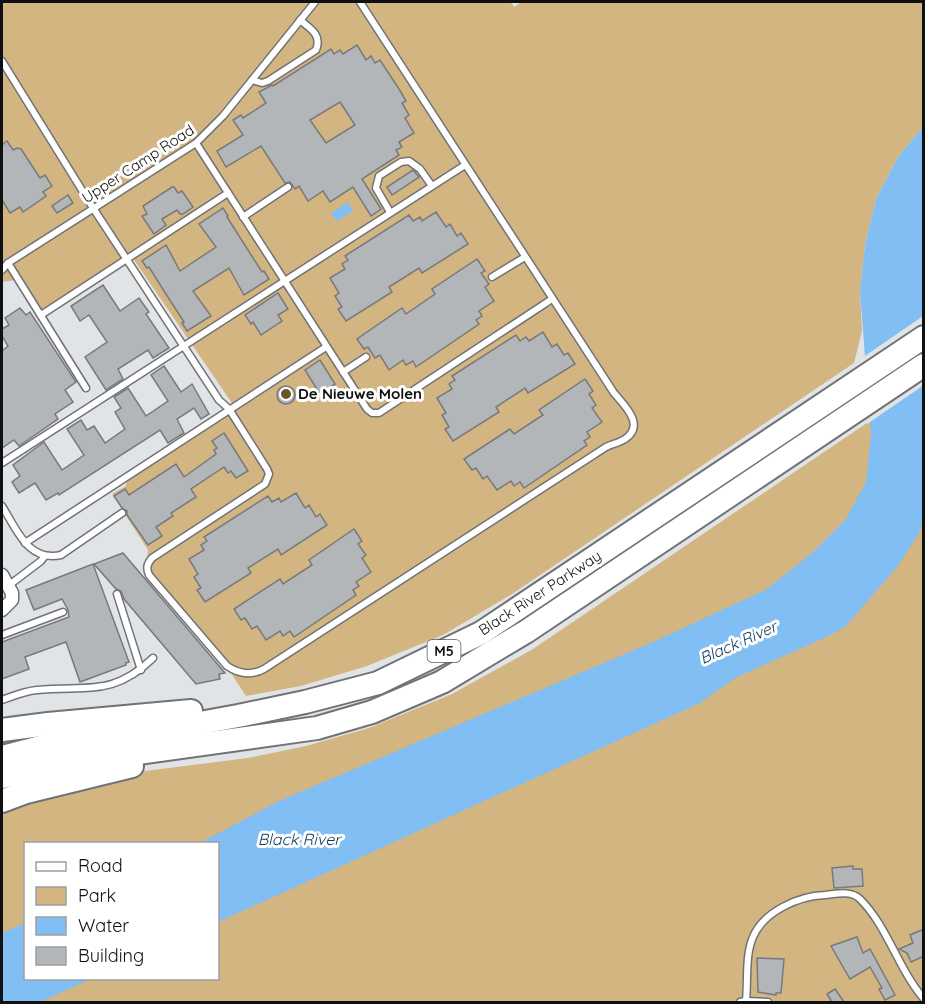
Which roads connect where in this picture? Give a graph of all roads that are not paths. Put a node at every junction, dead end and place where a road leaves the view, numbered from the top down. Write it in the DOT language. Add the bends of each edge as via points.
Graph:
graph roads {
  1 [pos="315,2"];
  2 [pos="360,2"];
  3 [pos="300,20"];
  4 [pos="2,61"];
  5 [pos="252,80"];
  6 [pos="196,143"];
  7 [pos="465,165"];
  8 [pos="432,186"];
  9 [pos="288,187"];
  10 [pos="228,193"];
  11 [pos="93,208"];
  12 [pos="390,212"];
  13 [pos="243,217"];
  14 [pos="525,257"];
  15 [pos="127,260"];
  16 [pos="8,264"];
  17 [pos="2,270"];
  18 [pos="492,277"];
  19 [pos="285,281"];
  20 [pos="552,299"];
  21 [pos="40,315"];
  22 [pos="924,337"];
  23 [pos="183,346"];
  24 [pos="326,347"];
  25 [pos="366,357"];
  26 [pos="924,365"];
  27 [pos="343,372"];
  28 [pos="86,388"];
  29 [pos="230,409"];
  30 [pos="2,463"];
  31 [pos="2,506"];
  32 [pos="122,513"];
  33 [pos="25,543"];
  34 [pos="45,556"];
  35 [pos="7,585"];
  36 [pos="117,594"];
  37 [pos="2,610"];
  38 [pos="63,612"];
  39 [pos="2,635"];
  40 [pos="153,658"];
  41 [pos="141,670"];
  42 [pos="2,700"];
  43 [pos="238,716"];
  44 [pos="317,728"];
  45 [pos="2,730"];
  46 [pos="2,757"];
  47 [pos="2,777"];
  48 [pos="2,801"];
  49 [pos="924,999"];
  50 [pos="743,1001"];
  51 [pos="768,1002"];
  1 -- 3 [label="lane, Upper Camp Road"];
  2 -- 7 [label="lane"];
  3 -- 5 [label="lane, Upper Camp Road"];
  3 -- 5 [label="lane" via="316,33 316,50 268,81"];
  4 -- 11 [label="lane"];
  5 -- 6 [label="lane, Upper Camp Road"];
  6 -- 10 [label="lane"];
  6 -- 11 [label="lane, Upper Camp Road"];
  7 -- 8 [label="lane"];
  7 -- 14 [label="lane"];
  8 -- 12 [label="lane"];
  8 -- 12 [label="lane" via="420,169 409,161 400,162 379,176 376,188"];
  9 -- 13 [label="lane"];
  10 -- 13 [label="lane"];
  10 -- 15 [label="lane"];
  11 -- 15 [label="lane"];
  11 -- 16 [label="lane, Upper Camp Road"];
  12 -- 19 [label="lane"];
  13 -- 19 [label="lane"];
  14 -- 18 [label="lane"];
  14 -- 20 [label="lane"];
  15 -- 21 [label="lane"];
  15 -- 23 [label="lane"];
  16 -- 17 [label="lane, Upper Camp Road"];
  16 -- 21 [label="lane"];
  19 -- 23 [label="lane"];
  19 -- 24 [label="lane"];
  20 -- 27 [label="lane" via="379,413 367,409"];
  20 -- 29 [label="lane" via="614,393 630,410 633,421 628,436 264,669 249,674 227,666 147,569 152,558 268,479 263,460"];
  21 -- 28 [label="lane"];
  22 -- 43 [label="highway, Black River Parkway / M5" via="481,633 378,683"];
  23 -- 29 [label="lane" via="219,400"];
  23 -- 30 [label="lane"];
  24 -- 27 [label="lane"];
  24 -- 29 [label="lane"];
  25 -- 27 [label="lane"];
  26 -- 44 [label="highway, Black River Parkway / M5" via="527,631 442,682 372,712"];
  29 -- 33 [label="lane"];
  31 -- 33 [label="lane"];
  32 -- 34 [label="lane" via="61,555"];
  33 -- 34 [label="lane"];
  34 -- 35 [label="lane"];
  35 -- 37 [label="street" via="12,600"];
  36 -- 41 [label="lane"];
  38 -- 39 [label="lane"];
  40 -- 41 [label="lane"];
  41 -- 42 [label="lane" via="104,687 36,690"];
  43 -- 45 [label="highway" via="192,711"];
  43 -- 46 [label="highway, Black River Parkway / M5" via="45,746"];
  44 -- 47 [label="highway, Black River Parkway / M5" via="60,764"];
  44 -- 48 [label="highway" via="289,742 143,764"];
  49 -- 50 [label="lane" via="861,900 848,894 796,900 760,927 749,952"];
  50 -- 51 [label="lane"];
}
